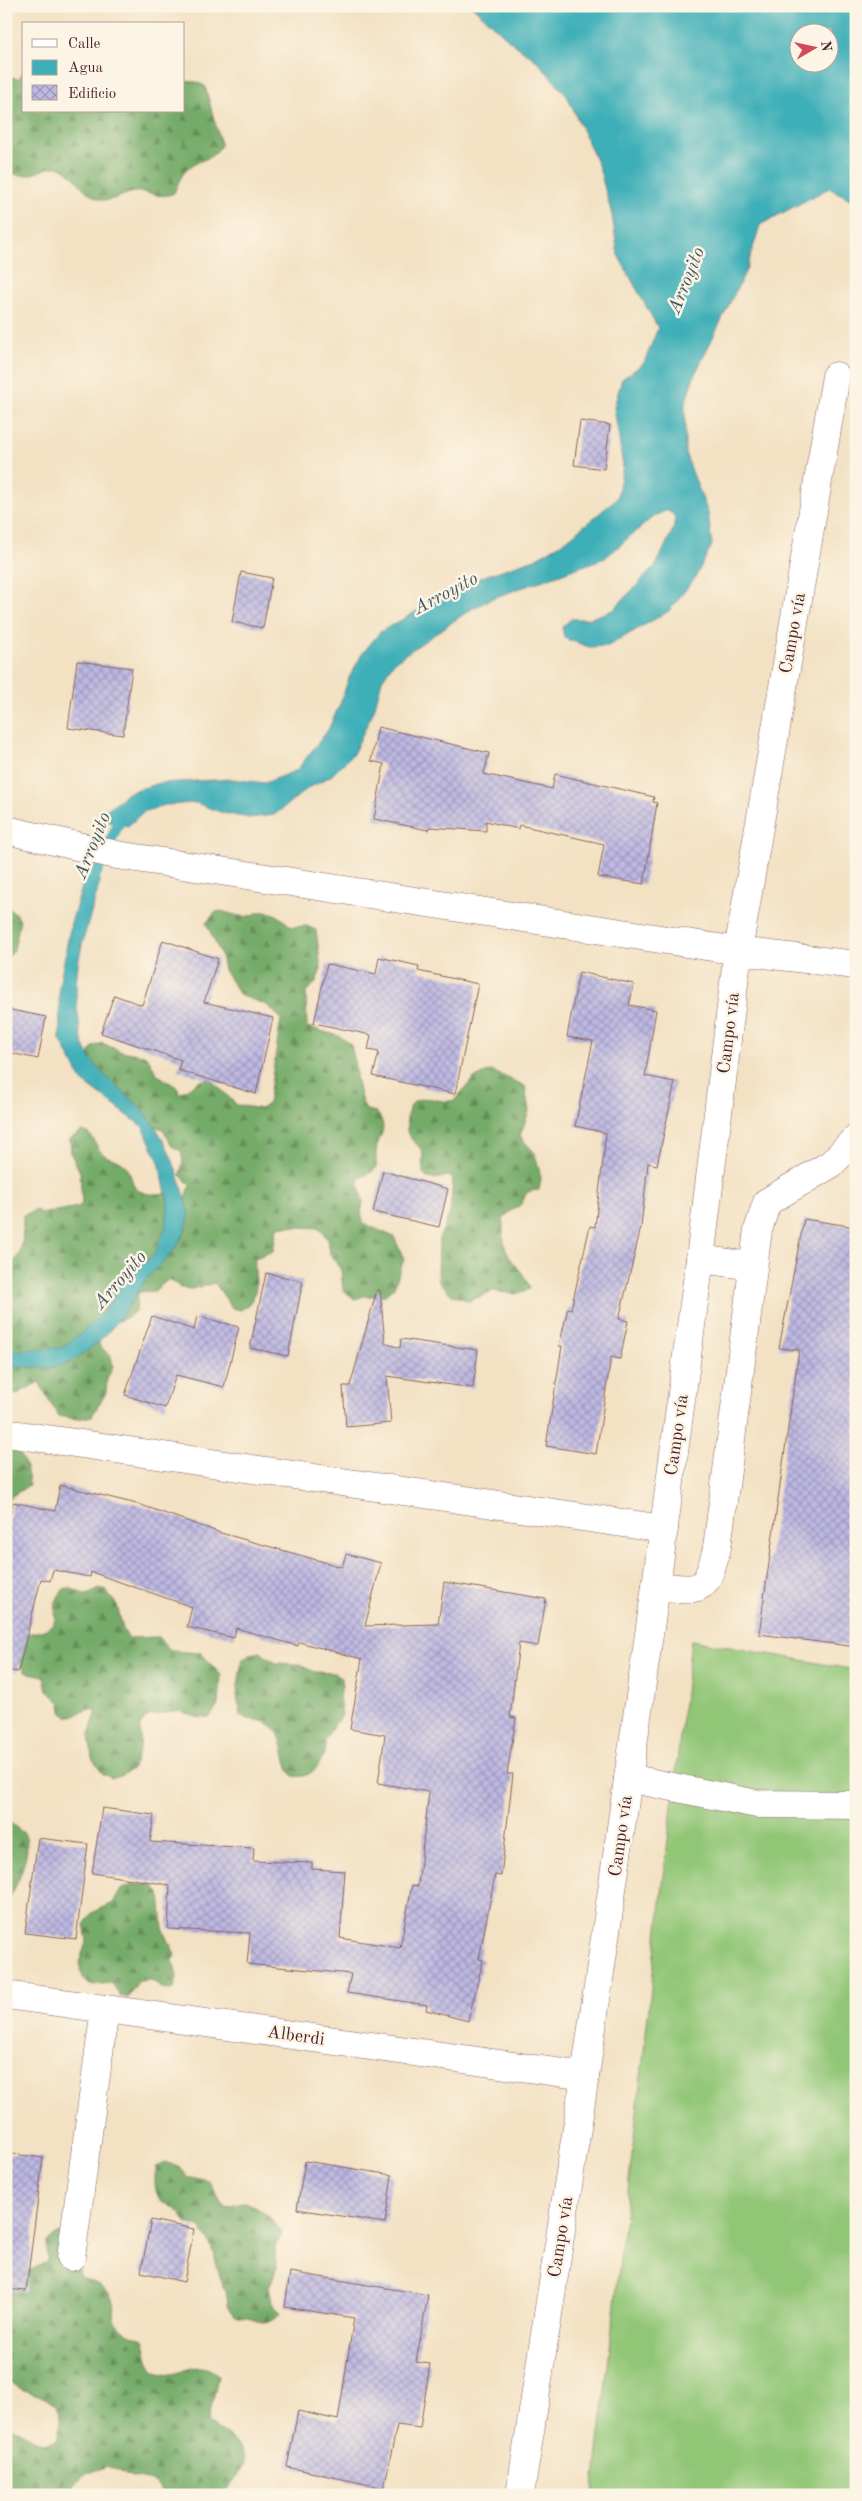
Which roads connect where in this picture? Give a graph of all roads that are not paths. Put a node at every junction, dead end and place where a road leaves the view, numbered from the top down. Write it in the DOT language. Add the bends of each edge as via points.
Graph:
graph roads {
  1 [pos="836,376"];
  2 [pos="6,830"];
  3 [pos="738,952"];
  4 [pos="856,965"];
  5 [pos="856,1138"];
  6 [pos="700,1259"];
  7 [pos="752,1266"];
  8 [pos="6,1433"];
  9 [pos="664,1529"];
  10 [pos="656,1586"];
  11 [pos="628,1778"];
  12 [pos="856,1805"];
  13 [pos="6,1995"];
  14 [pos="105,2008"];
  15 [pos="585,2076"];
  16 [pos="71,2257"];
  17 [pos="520,2495"];
  1 -- 3 [label="street, Campo vía"];
  2 -- 3 [label="street" via="117,855"];
  3 -- 4 [label="street"];
  3 -- 6 [label="street, Campo vía"];
  5 -- 7 [label="street" via="831,1164 767,1202"];
  6 -- 7 [label="street"];
  6 -- 9 [label="street, Campo vía"];
  7 -- 10 [label="street" via="717,1548 710,1575 705,1584 695,1589"];
  8 -- 9 [label="street"];
  9 -- 10 [label="street, Campo vía"];
  10 -- 11 [label="street, Campo vía"];
  11 -- 12 [label="street" via="757,1804"];
  11 -- 15 [label="street, Campo vía"];
  13 -- 14 [label="street, Alberdi"];
  14 -- 15 [label="street, Alberdi"];
  14 -- 16 [label="street"];
  15 -- 17 [label="street, Campo vía"];
}
